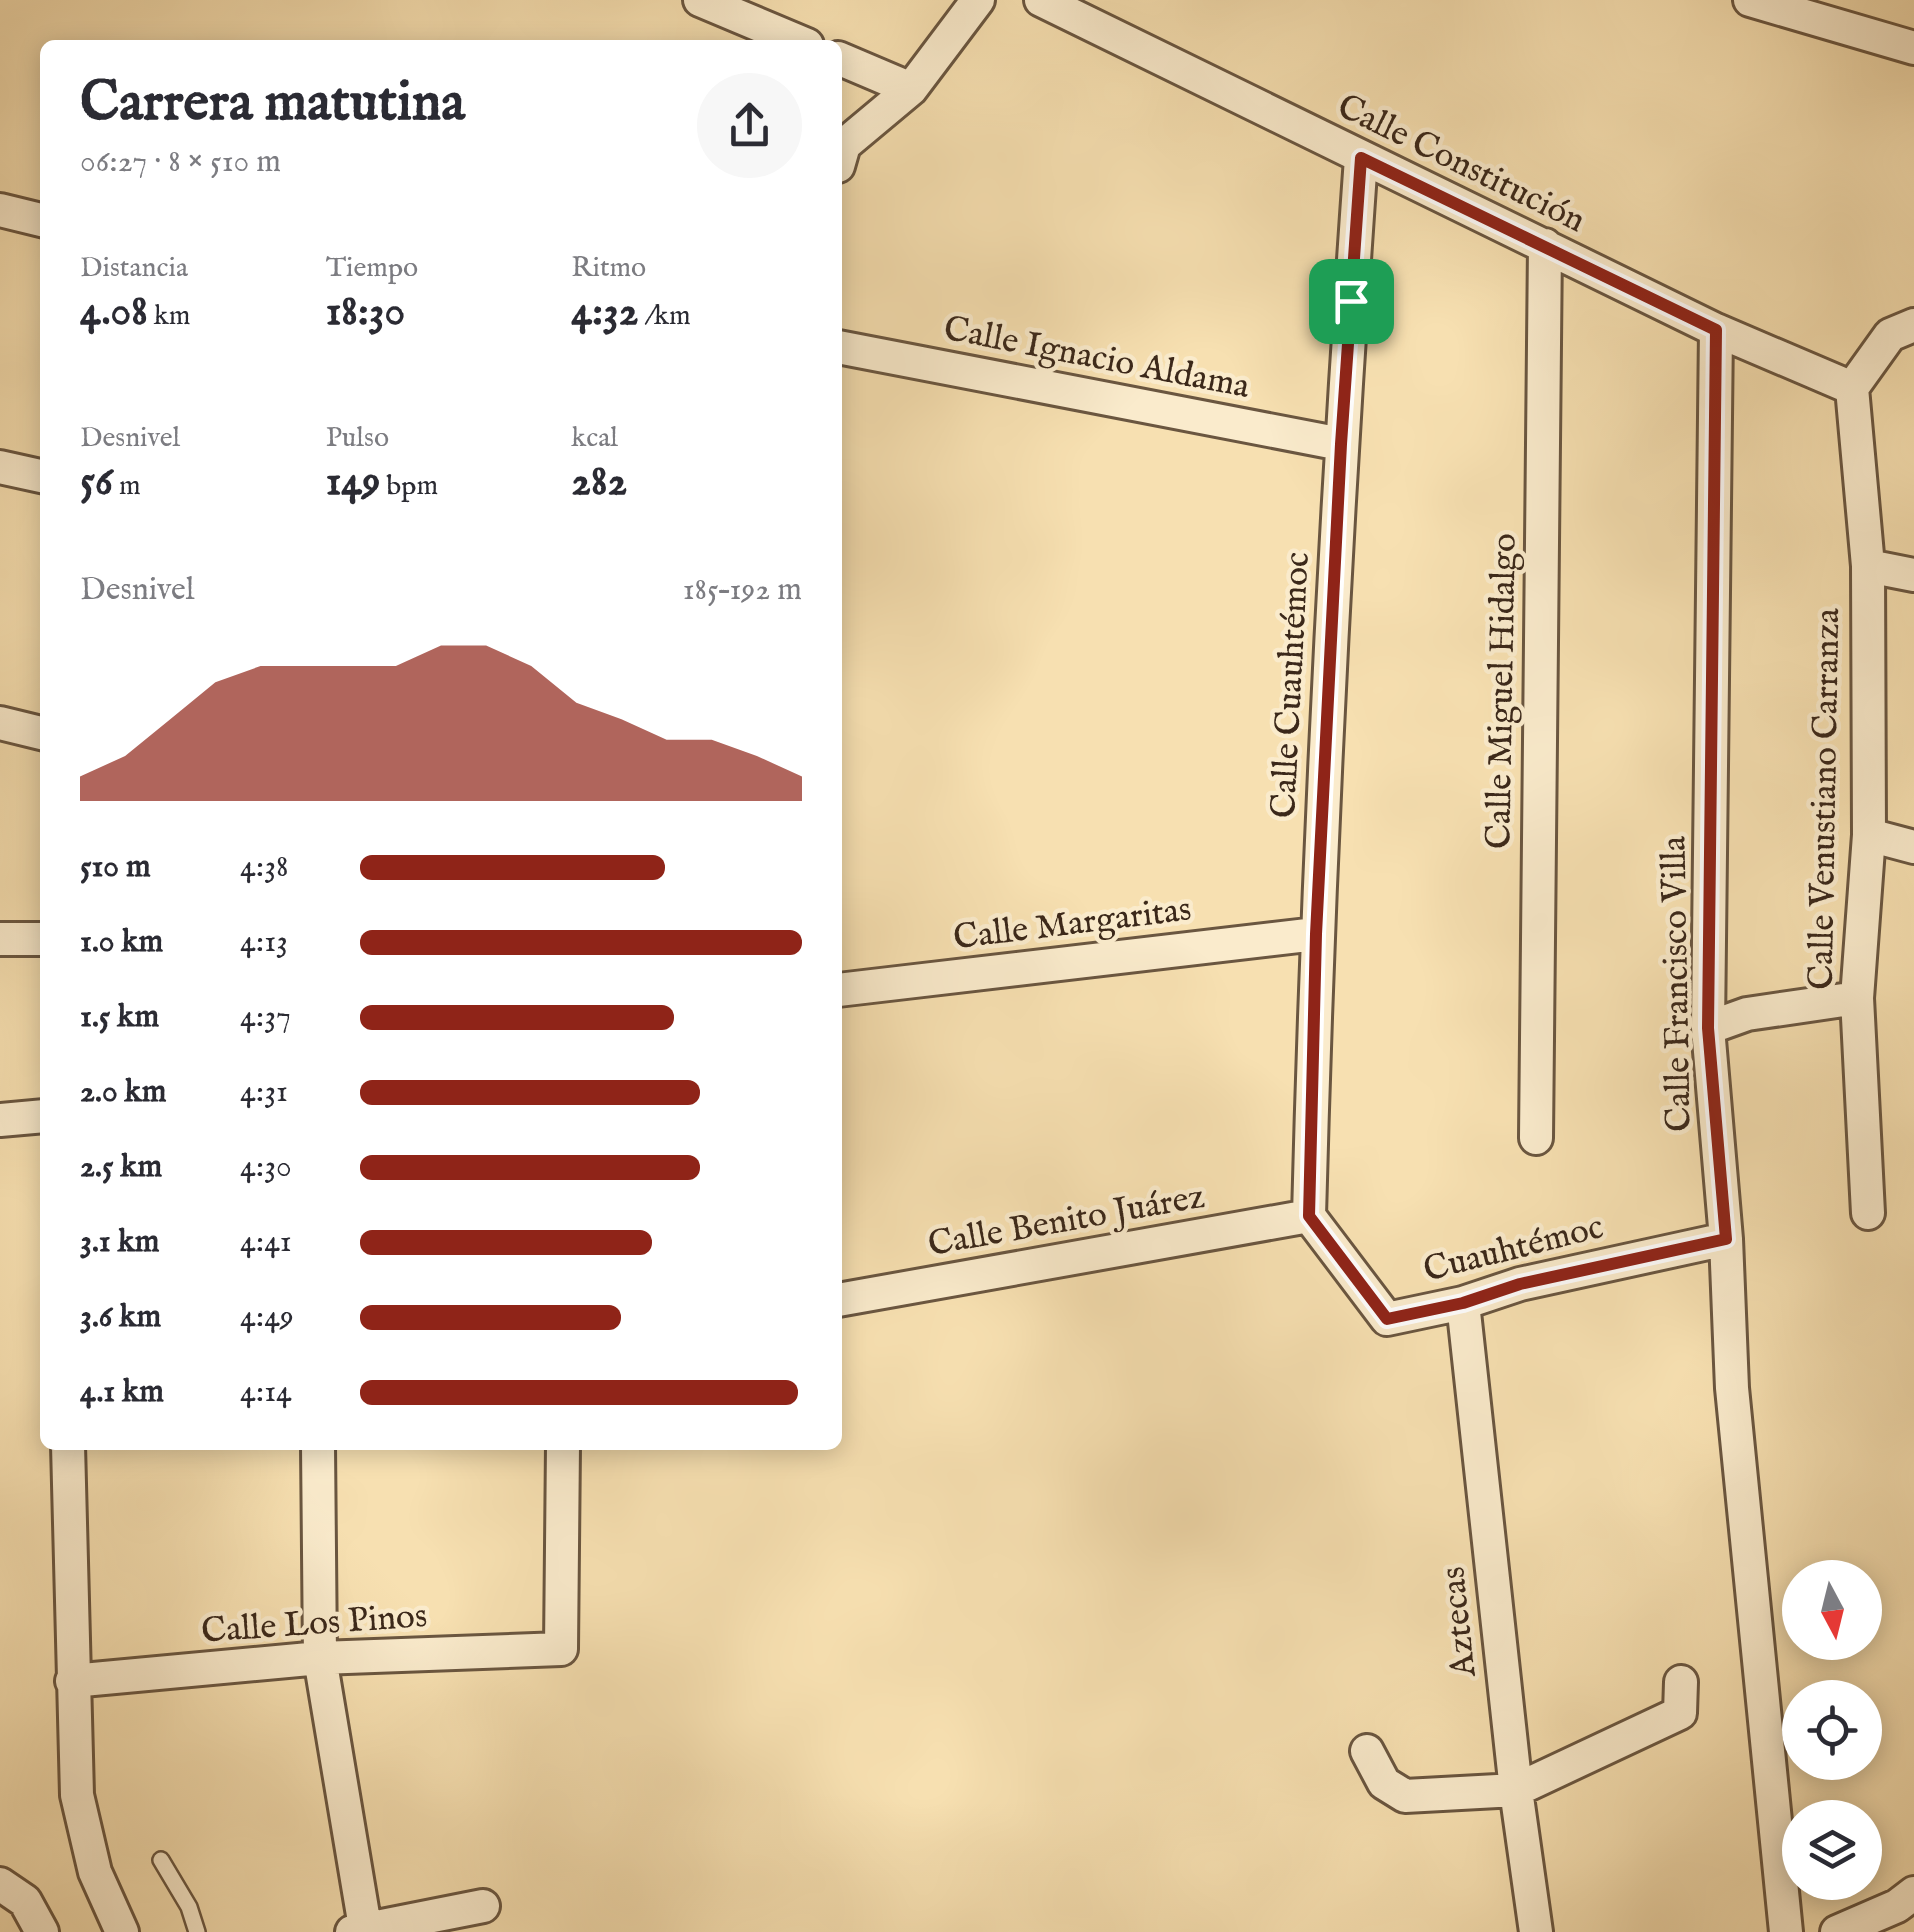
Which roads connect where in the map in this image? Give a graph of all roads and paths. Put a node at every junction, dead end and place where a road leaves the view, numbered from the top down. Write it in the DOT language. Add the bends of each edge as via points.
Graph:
graph roads {
  1 [pos="700,0"];
  2 [pos="978,0"];
  3 [pos="1040,0"];
  4 [pos="1750,0"];
  5 [pos="795,40"];
  6 [pos="1914,48"];
  7 [pos="842,60"];
  8 [pos="911,89"];
  9 [pos="842,151"];
  10 [pos="1361,158"];
  11 [pos="0,210"];
  12 [pos="40,220"];
  13 [pos="1545,245"];
  14 [pos="1914,325"];
  15 [pos="1716,330"];
  16 [pos="842,348"];
  17 [pos="1852,388"];
  18 [pos="1341,444"];
  19 [pos="0,467"];
  20 [pos="40,476"];
  21 [pos="1868,566"];
  22 [pos="1914,576"];
  23 [pos="0,723"];
  24 [pos="40,733"];
  25 [pos="1869,835"];
  26 [pos="1914,848"];
  27 [pos="1316,934"];
  28 [pos="0,938"];
  29 [pos="40,939"];
  30 [pos="842,990"];
  31 [pos="1858,998"];
  32 [pos="1708,1028"];
  33 [pos="40,1116"];
  34 [pos="0,1120"];
  35 [pos="1536,1138"];
  36 [pos="1868,1213"];
  37 [pos="1309,1216"];
  38 [pos="1726,1239"];
  39 [pos="842,1299"];
  40 [pos="1463,1303"];
  41 [pos="68,1450"];
  42 [pos="318,1450"];
  43 [pos="563,1450"];
  44 [pos="320,1658"];
  45 [pos="72,1681"];
  46 [pos="1681,1682"];
  47 [pos="1367,1751"];
  48 [pos="1516,1790"];
  49 [pos="161,1860"];
  50 [pos="0,1884"];
  51 [pos="1914,1893"];
  52 [pos="482,1906"];
  53 [pos="359,1930"];
  54 [pos="42,1932"];
  55 [pos="122,1932"];
  56 [pos="197,1932"];
  57 [pos="1536,1932"];
  58 [pos="1786,1932"];
  59 [pos="1837,1932"];
  1 -- 5 [label="street"];
  2 -- 8 [label="street"];
  3 -- 10 [label="street, Calle Constitución"];
  4 -- 6 [label="street"];
  7 -- 8 [label="street"];
  8 -- 9 [label="street"];
  10 -- 13 [label="street, Calle Constitución"];
  10 -- 18 [label="street, Calle Cuauhtémoc"];
  11 -- 12 [label="street"];
  13 -- 15 [label="street, Calle Constitución"];
  13 -- 35 [label="street, Calle Miguel Hidalgo"];
  14 -- 17 [label="street" via="1890,335"];
  15 -- 17 [label="street, Calle Constitución"];
  15 -- 32 [label="street, Calle Francisco Villa"];
  16 -- 18 [label="street, Calle Ignacio Aldama"];
  17 -- 21 [label="street, Calle Venustiano Carranza"];
  18 -- 27 [label="street, Calle Cuauhtémoc"];
  19 -- 20 [label="street"];
  21 -- 22 [label="street"];
  21 -- 25 [label="street, Calle Venustiano Carranza"];
  23 -- 24 [label="street"];
  25 -- 26 [label="street"];
  25 -- 31 [label="street, Calle Venustiano Carranza"];
  27 -- 30 [label="street, Calle Margaritas"];
  27 -- 37 [label="street, Calle Cuauhtémoc"];
  28 -- 29 [label="street"];
  31 -- 32 [label="street" via="1747,1014"];
  31 -- 36 [label="street, Calle Venustiano Carranza"];
  32 -- 38 [label="street, Calle Francisco Villa"];
  33 -- 34 [label="street"];
  37 -- 39 [label="street, Calle Benito Juárez"];
  37 -- 40 [label="street, Cuauhtémoc" via="1387,1319"];
  38 -- 40 [label="street, Cuauhtémoc"];
  38 -- 58 [label="street, Calle Francisco Villa" via="1732,1388"];
  40 -- 48 [label="street, Aztecas"];
  41 -- 45 [label="street"];
  42 -- 44 [label="street"];
  43 -- 44 [label="street, Calle Los Pinos" via="561,1649"];
  44 -- 45 [label="street, Calle Los Pinos"];
  44 -- 53 [label="street"];
  45 -- 55 [label="street" via="78,1795 96,1872"];
  46 -- 48 [label="street" via="1680,1713"];
  47 -- 48 [label="street" via="1384,1783 1405,1796"];
  48 -- 57 [label="street, Aztecas"];
  49 -- 56 [label="lane"];
  50 -- 54 [label="street" via="25,1901"];
  51 -- 59 [label="street"];
  52 -- 53 [label="street"];
}
